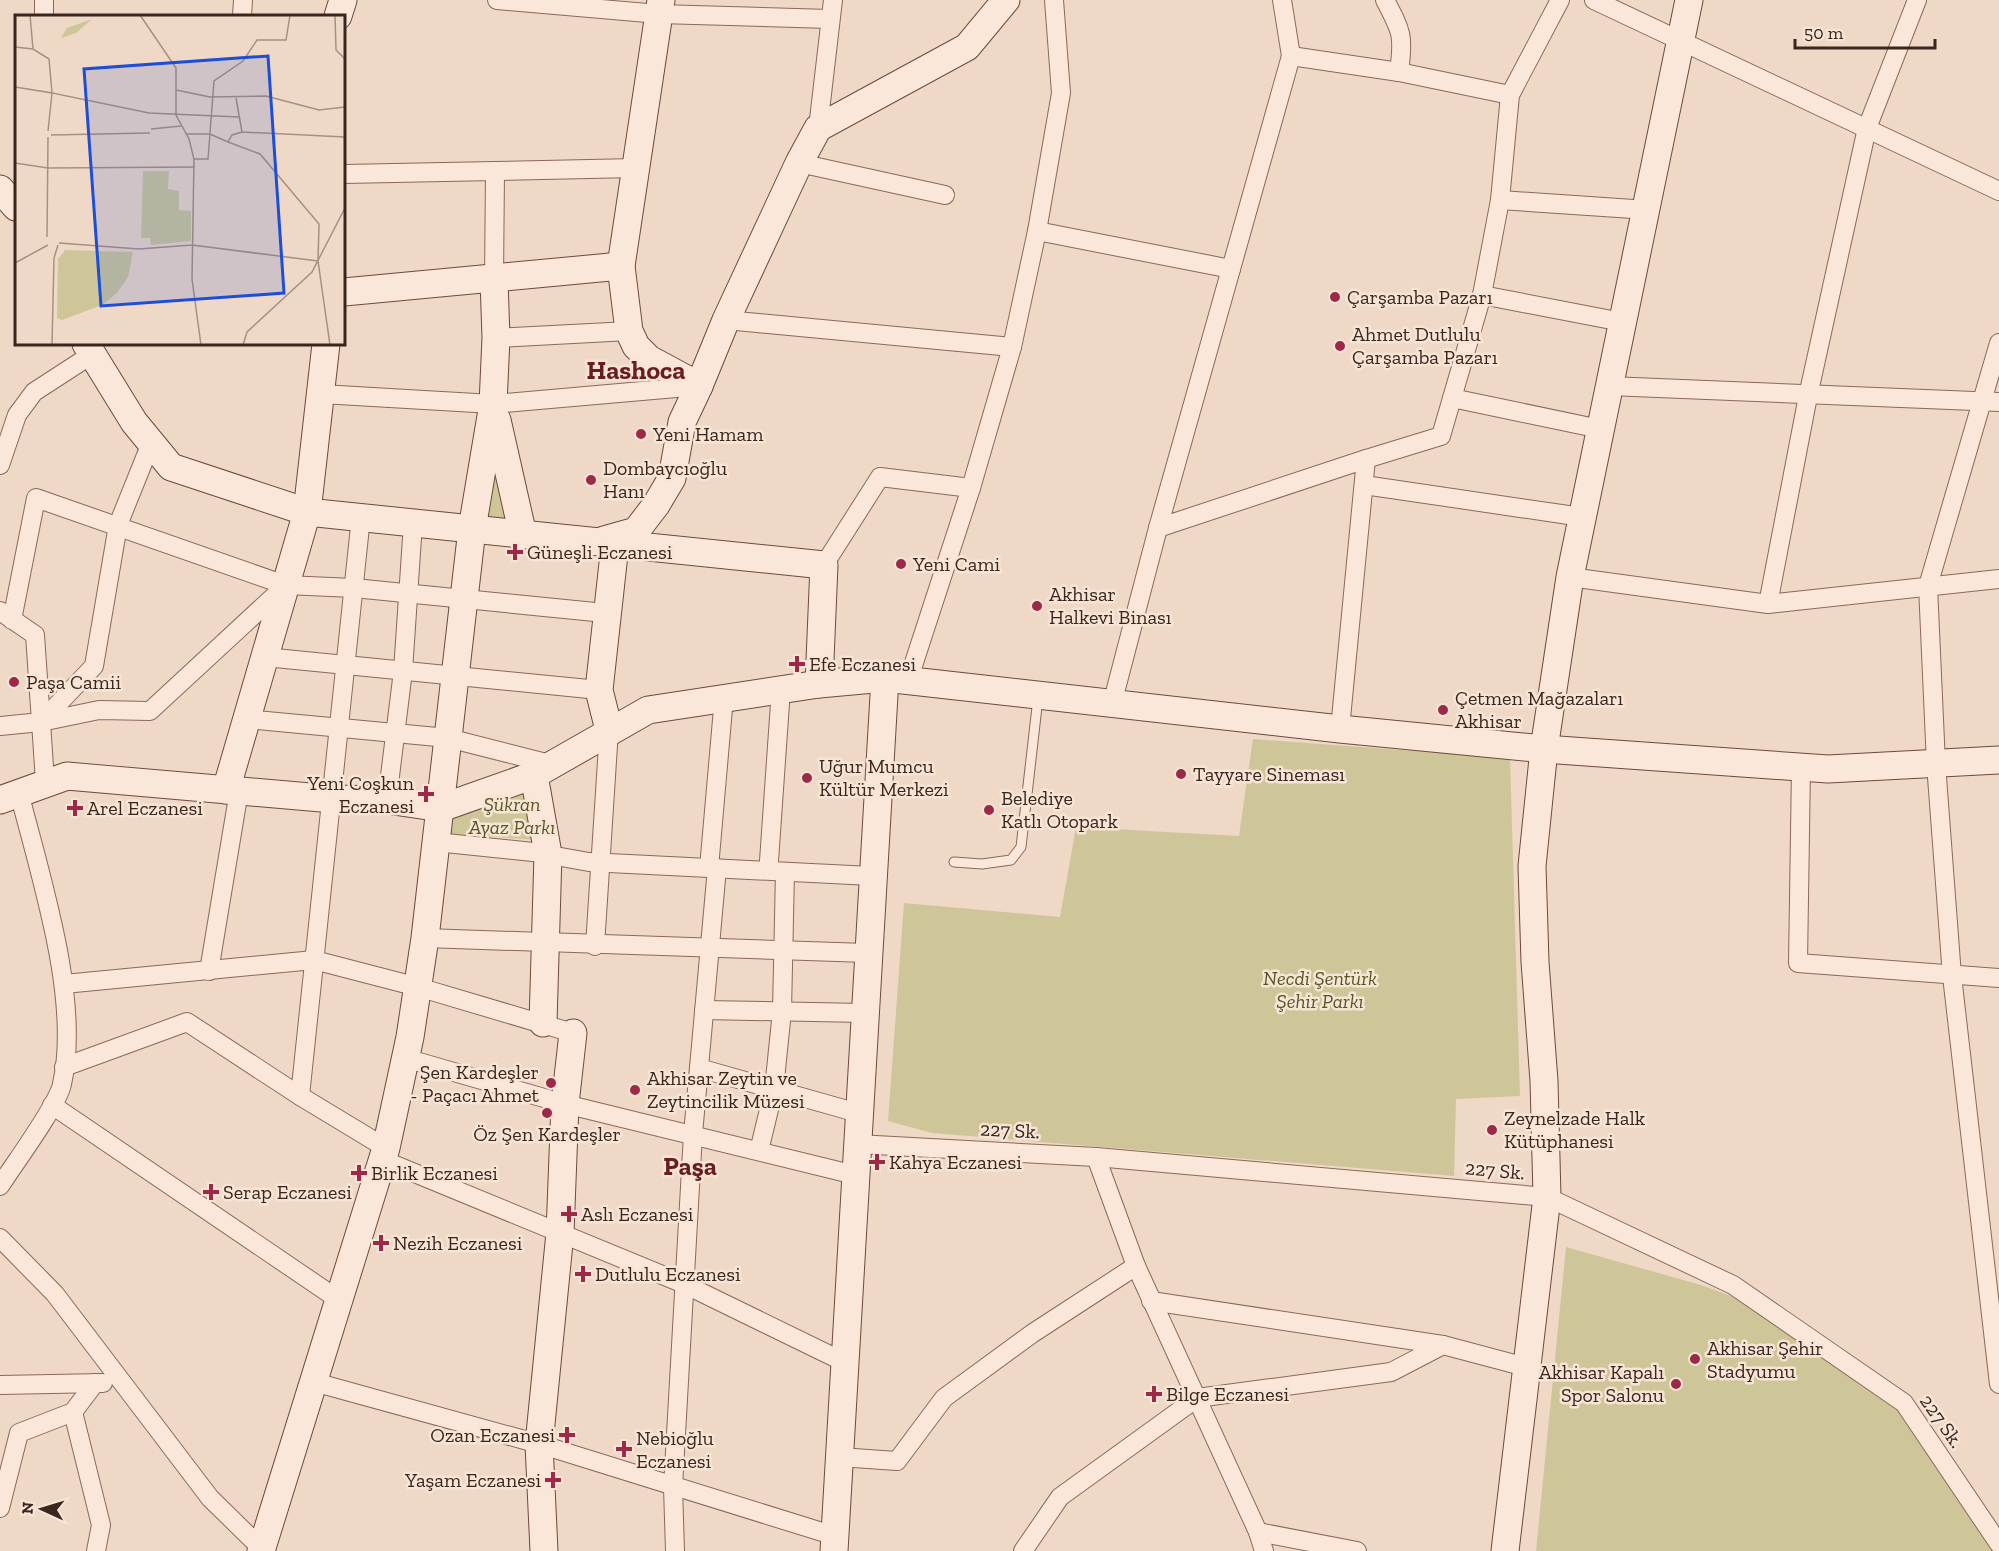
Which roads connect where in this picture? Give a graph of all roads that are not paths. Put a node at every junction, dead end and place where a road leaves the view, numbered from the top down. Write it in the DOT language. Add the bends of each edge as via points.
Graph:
graph roads {
  1 [pos="243,0"];
  2 [pos="343,0"];
  3 [pos="497,0"];
  4 [pos="833,0"];
  5 [pos="1005,0"];
  6 [pos="1054,0"];
  7 [pos="1282,0"];
  8 [pos="1385,0"];
  9 [pos="1560,0"];
  10 [pos="1594,0"];
  11 [pos="1689,0"];
  12 [pos="1917,0"];
  13 [pos="660,7"];
  14 [pos="242,15"];
  15 [pos="338,15"];
  16 [pos="830,19"];
  17 [pos="1680,40"];
  18 [pos="1291,56"];
  19 [pos="1399,72"];
  20 [pos="1510,95"];
  21 [pos="818,128"];
  22 [pos="1867,128"];
  23 [pos="799,163"];
  24 [pos="636,168"];
  25 [pos="495,171"];
  26 [pos="345,174"];
  27 [pos="0,189"];
  28 [pos="1999,191"];
  29 [pos="945,195"];
  30 [pos="1500,200"];
  31 [pos="15,206"];
  32 [pos="1648,210"];
  33 [pos="1037,231"];
  34 [pos="621,266"];
  35 [pos="1231,269"];
  36 [pos="494,280"];
  37 [pos="345,292"];
  38 [pos="1482,295"];
  39 [pos="726,320"];
  40 [pos="1622,322"];
  41 [pos="629,331"];
  42 [pos="496,338"];
  43 [pos="1999,343"];
  44 [pos="326,345"];
  45 [pos="1012,347"];
  46 [pos="89,349"];
  47 [pos="699,386"];
  48 [pos="1609,386"];
  49 [pos="321,394"];
  50 [pos="1808,396"];
  51 [pos="1452,398"];
  52 [pos="1999,402"];
  53 [pos="1980,403"];
  54 [pos="493,404"];
  55 [pos="1600,429"];
  56 [pos="151,443"];
  57 [pos="1366,459"];
  58 [pos="0,465"];
  59 [pos="1364,484"];
  60 [pos="971,488"];
  61 [pos="307,512"];
  62 [pos="361,518"];
  63 [pos="1582,518"];
  64 [pos="414,523"];
  65 [pos="118,525"];
  66 [pos="1158,528"];
  67 [pos="472,529"];
  68 [pos="524,535"];
  69 [pos="605,543"];
  70 [pos="824,565"];
  71 [pos="1570,577"];
  72 [pos="1999,579"];
  73 [pos="285,585"];
  74 [pos="1928,586"];
  75 [pos="354,588"];
  76 [pos="410,594"];
  77 [pos="464,600"];
  78 [pos="1768,604"];
  79 [pos="605,613"];
  80 [pos="6,615"];
  81 [pos="264,657"];
  82 [pos="345,663"];
  83 [pos="403,671"];
  84 [pos="455,677"];
  85 [pos="896,680"];
  86 [pos="819,684"];
  87 [pos="782,689"];
  88 [pos="599,690"];
  89 [pos="1039,695"];
  90 [pos="724,697"];
  91 [pos="1112,704"];
  92 [pos="246,719"];
  93 [pos="41,722"];
  94 [pos="0,726"];
  95 [pos="340,726"];
  96 [pos="1340,729"];
  97 [pos="609,730"];
  98 [pos="396,732"];
  99 [pos="448,738"];
  100 [pos="1544,749"];
  101 [pos="1999,760"];
  102 [pos="1936,764"];
  103 [pos="1801,767"];
  104 [pos="544,770"];
  105 [pos="45,782"];
  106 [pos="232,791"];
  107 [pos="10,796"];
  108 [pos="333,799"];
  109 [pos="387,800"];
  110 [pos="441,808"];
  111 [pos="436,842"];
  112 [pos="548,854"];
  113 [pos="769,861"];
  114 [pos="954,862"];
  115 [pos="599,863"];
  116 [pos="713,868"];
  117 [pos="785,872"];
  118 [pos="872,876"];
  119 [pos="425,938"];
  120 [pos="546,944"];
  121 [pos="595,946"];
  122 [pos="709,949"];
  123 [pos="782,951"];
  124 [pos="867,953"];
  125 [pos="315,960"];
  126 [pos="209,971"];
  127 [pos="1952,976"];
  128 [pos="1999,978"];
  129 [pos="64,984"];
  130 [pos="418,987"];
  131 [pos="704,1010"];
  132 [pos="782,1011"];
  133 [pos="864,1013"];
  134 [pos="543,1023"];
  135 [pos="573,1033"];
  136 [pos="405,1058"];
  137 [pos="64,1067"];
  138 [pos="699,1068"];
  139 [pos="774,1089"];
  140 [pos="300,1096"];
  141 [pos="565,1104"];
  142 [pos="52,1105"];
  143 [pos="858,1113"];
  144 [pos="693,1134"];
  145 [pos="857,1144"];
  146 [pos="759,1151"];
  147 [pos="384,1154"];
  148 [pos="1096,1157"];
  149 [pos="855,1175"];
  150 [pos="0,1186"];
  151 [pos="1546,1197"];
  152 [pos="560,1233"];
  153 [pos="0,1238"];
  154 [pos="1136,1266"];
  155 [pos="684,1284"];
  156 [pos="1993,1288"];
  157 [pos="339,1300"];
  158 [pos="1151,1301"];
  159 [pos="1443,1346"];
  160 [pos="844,1362"];
  161 [pos="1526,1367"];
  162 [pos="314,1382"];
  163 [pos="94,1383"];
  164 [pos="121,1383"];
  165 [pos="1999,1384"];
  166 [pos="0,1385"];
  167 [pos="1197,1398"];
  168 [pos="73,1412"];
  169 [pos="538,1444"];
  170 [pos="839,1457"];
  171 [pos="673,1487"];
  172 [pos="0,1508"];
  173 [pos="1258,1532"];
  174 [pos="834,1544"];
  175 [pos="1999,1544"];
  176 [pos="262,1550"];
  177 [pos="96,1551"];
  178 [pos="543,1551"];
  179 [pos="675,1551"];
  180 [pos="1023,1551"];
  181 [pos="1264,1551"];
  182 [pos="1357,1551"];
  183 [pos="1505,1551"];
  1 -- 14 [label="street"];
  2 -- 15 [label="street"];
  3 -- 13 [label="street"];
  4 -- 16 [label="street"];
  5 -- 21 [label="street" via="967,47"];
  6 -- 33 [label="street" via="1061,93"];
  7 -- 18 [label="street"];
  8 -- 19 [label="street" via="1401,31"];
  9 -- 20 [label="street"];
  10 -- 17 [label="street"];
  11 -- 17 [label="street"];
  12 -- 22 [label="street"];
  13 -- 16 [label="street"];
  13 -- 24 [label="street"];
  16 -- 21 [label="street"];
  17 -- 22 [label="street"];
  17 -- 32 [label="street"];
  18 -- 19 [label="street"];
  18 -- 35 [label="street"];
  19 -- 20 [label="street"];
  20 -- 30 [label="street"];
  21 -- 23 [label="street"];
  22 -- 28 [label="street"];
  22 -- 50 [label="street"];
  23 -- 29 [label="street"];
  23 -- 39 [label="street"];
  24 -- 25 [label="street"];
  24 -- 34 [label="street"];
  25 -- 26 [label="street"];
  25 -- 36 [label="street"];
  27 -- 31 [label="street"];
  30 -- 32 [label="street"];
  30 -- 38 [label="street"];
  32 -- 40 [label="street"];
  33 -- 35 [label="street"];
  33 -- 45 [label="street"];
  34 -- 36 [label="street"];
  34 -- 41 [label="street"];
  35 -- 66 [label="street"];
  36 -- 37 [label="street"];
  36 -- 42 [label="street"];
  38 -- 40 [label="street"];
  38 -- 51 [label="street"];
  39 -- 45 [label="street"];
  39 -- 47 [label="street"];
  40 -- 48 [label="street"];
  41 -- 42 [label="street"];
  41 -- 47 [label="street" via="636,346 650,359"];
  42 -- 54 [label="street"];
  43 -- 53 [label="street"];
  44 -- 49 [label="street"];
  45 -- 60 [label="street"];
  46 -- 56 [label="street"];
  46 -- 58 [label="street" via="34,392 17,415"];
  47 -- 54 [label="street"];
  47 -- 69 [label="street" via="682,422 672,478 656,505 636,531"];
  48 -- 50 [label="street"];
  48 -- 55 [label="street"];
  49 -- 54 [label="street"];
  49 -- 61 [label="street"];
  50 -- 53 [label="street"];
  50 -- 78 [label="street"];
  51 -- 55 [label="street"];
  51 -- 57 [label="street" via="1441,436"];
  52 -- 53 [label="street"];
  53 -- 74 [label="street"];
  54 -- 67 [label="street"];
  54 -- 68 [label="street"];
  55 -- 63 [label="street"];
  56 -- 61 [label="street" via="171,467"];
  56 -- 65 [label="street"];
  57 -- 59 [label="street"];
  57 -- 66 [label="street"];
  59 -- 63 [label="street"];
  59 -- 96 [label="street"];
  60 -- 70 [label="street" via="880,477"];
  60 -- 85 [label="street"];
  61 -- 62 [label="street"];
  61 -- 73 [label="street"];
  62 -- 64 [label="street"];
  62 -- 75 [label="street"];
  63 -- 71 [label="street"];
  64 -- 67 [label="street"];
  64 -- 76 [label="street"];
  65 -- 73 [label="street"];
  65 -- 80 [label="street" via="36,498"];
  65 -- 93 [label="street" via="94,666"];
  66 -- 91 [label="street"];
  67 -- 68 [label="street"];
  67 -- 77 [label="street"];
  68 -- 69 [label="street"];
  69 -- 70 [label="street"];
  69 -- 79 [label="street"];
  70 -- 86 [label="street"];
  71 -- 78 [label="street"];
  71 -- 100 [label="street"];
  72 -- 74 [label="street"];
  73 -- 75 [label="street"];
  73 -- 81 [label="street"];
  73 -- 93 [label="street" via="150,711 99,711"];
  74 -- 78 [label="street"];
  74 -- 102 [label="street"];
  75 -- 76 [label="street"];
  75 -- 82 [label="street"];
  76 -- 77 [label="street"];
  76 -- 83 [label="street"];
  77 -- 79 [label="street"];
  77 -- 84 [label="street"];
  79 -- 88 [label="street"];
  80 -- 93 [label="street" via="35,635"];
  81 -- 82 [label="street"];
  81 -- 92 [label="street"];
  82 -- 83 [label="street"];
  82 -- 95 [label="street"];
  83 -- 84 [label="street"];
  83 -- 98 [label="street"];
  84 -- 88 [label="street"];
  84 -- 99 [label="street"];
  85 -- 86 [label="street"];
  85 -- 89 [label="street"];
  85 -- 118 [label="street"];
  86 -- 87 [label="street"];
  87 -- 90 [label="street"];
  87 -- 113 [label="street"];
  88 -- 97 [label="street"];
  89 -- 91 [label="street"];
  89 -- 114 [label="lane" via="1021,847 1011,860"];
  90 -- 97 [label="street" via="648,710"];
  90 -- 116 [label="street"];
  91 -- 96 [label="street"];
  92 -- 95 [label="street"];
  92 -- 106 [label="street"];
  93 -- 94 [label="street"];
  93 -- 105 [label="street"];
  95 -- 98 [label="street"];
  95 -- 108 [label="street"];
  96 -- 100 [label="street"];
  97 -- 104 [label="street"];
  97 -- 115 [label="street"];
  98 -- 99 [label="street"];
  98 -- 109 [label="street"];
  99 -- 104 [label="street"];
  99 -- 110 [label="street"];
  100 -- 103 [label="street"];
  100 -- 151 [label="street" via="1533,866"];
  101 -- 102 [label="street"];
  102 -- 103 [label="street"];
  102 -- 127 [label="street"];
  103 -- 127 [label="street" via="1798,963"];
  104 -- 110 [label="street"];
  104 -- 112 [label="street"];
  105 -- 106 [label="street" via="67,776"];
  105 -- 107 [label="street"];
  106 -- 108 [label="street"];
  106 -- 126 [label="street"];
  107 -- 129 [label="street" via="56,940"];
  108 -- 109 [label="street"];
  108 -- 125 [label="street"];
  109 -- 110 [label="street"];
  110 -- 111 [label="street"];
  111 -- 112 [label="street"];
  111 -- 119 [label="street"];
  112 -- 115 [label="street"];
  112 -- 120 [label="street"];
  115 -- 116 [label="street"];
  115 -- 121 [label="street"];
  116 -- 117 [label="street"];
  116 -- 122 [label="street"];
  117 -- 118 [label="street"];
  117 -- 123 [label="street"];
  118 -- 124 [label="street"];
  119 -- 120 [label="street"];
  119 -- 130 [label="street"];
  120 -- 121 [label="street"];
  120 -- 134 [label="street"];
  121 -- 122 [label="street"];
  122 -- 123 [label="street"];
  122 -- 131 [label="street"];
  123 -- 124 [label="street"];
  123 -- 132 [label="street"];
  124 -- 133 [label="street"];
  125 -- 126 [label="street"];
  125 -- 130 [label="street"];
  125 -- 140 [label="street"];
  126 -- 129 [label="street"];
  127 -- 128 [label="street"];
  127 -- 156 [label="street"];
  129 -- 137 [label="street"];
  130 -- 134 [label="street"];
  130 -- 136 [label="street"];
  131 -- 132 [label="street"];
  131 -- 138 [label="street"];
  132 -- 133 [label="street"];
  132 -- 139 [label="street"];
  133 -- 143 [label="street"];
  134 -- 135 [label="street"];
  135 -- 141 [label="street"];
  136 -- 141 [label="street"];
  136 -- 147 [label="street"];
  137 -- 140 [label="street" via="187,1022"];
  137 -- 142 [label="street" via="62,1086"];
  138 -- 139 [label="street"];
  138 -- 144 [label="street"];
  139 -- 143 [label="street"];
  139 -- 146 [label="street"];
  140 -- 147 [label="street"];
  141 -- 144 [label="street"];
  141 -- 152 [label="street"];
  142 -- 150 [label="street"];
  142 -- 157 [label="street"];
  143 -- 145 [label="street"];
  144 -- 146 [label="street"];
  144 -- 155 [label="street"];
  145 -- 148 [label="street, 227 Sk."];
  145 -- 149 [label="street"];
  146 -- 149 [label="street"];
  147 -- 152 [label="street"];
  147 -- 157 [label="street"];
  148 -- 151 [label="street, 227 Sk."];
  148 -- 154 [label="street"];
  149 -- 160 [label="street"];
  151 -- 161 [label="street"];
  151 -- 175 [label="street, 227 Sk." via="1733,1285 1904,1403"];
  152 -- 155 [label="street"];
  152 -- 169 [label="street"];
  153 -- 164 [label="street" via="55,1294"];
  154 -- 158 [label="street"];
  154 -- 170 [label="street" via="1033,1333 944,1398 897,1461"];
  155 -- 160 [label="street"];
  155 -- 171 [label="street"];
  156 -- 165 [label="street"];
  157 -- 162 [label="street"];
  158 -- 159 [label="street"];
  158 -- 167 [label="street"];
  159 -- 161 [label="street"];
  159 -- 167 [label="street" via="1391,1372"];
  160 -- 170 [label="street"];
  161 -- 183 [label="street"];
  162 -- 169 [label="street"];
  162 -- 176 [label="street"];
  163 -- 164 [label="street"];
  163 -- 166 [label="street"];
  163 -- 168 [label="street"];
  164 -- 176 [label="street" via="210,1498"];
  167 -- 173 [label="street"];
  167 -- 180 [label="street" via="1060,1497"];
  168 -- 172 [label="street" via="19,1433"];
  168 -- 177 [label="street" via="101,1525"];
  169 -- 171 [label="street"];
  169 -- 178 [label="street"];
  170 -- 174 [label="street"];
  171 -- 174 [label="street"];
  171 -- 179 [label="street"];
  173 -- 181 [label="street"];
  173 -- 182 [label="street"];
}
